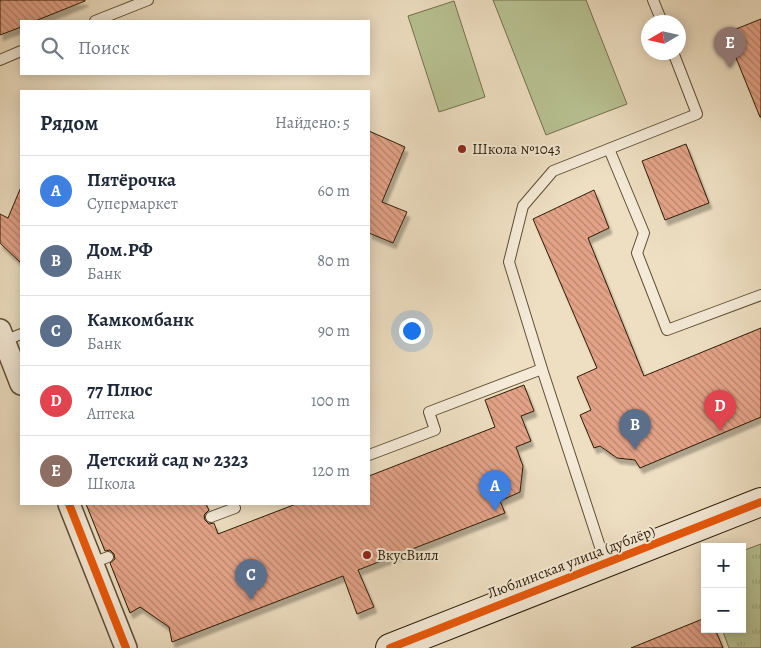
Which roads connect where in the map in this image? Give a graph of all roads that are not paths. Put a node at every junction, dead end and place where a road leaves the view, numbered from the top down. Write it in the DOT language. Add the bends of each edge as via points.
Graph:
graph roads {
  1 [pos="148,0"];
  2 [pos="653,0"];
  3 [pos="659,15"];
  4 [pos="98,20"];
  5 [pos="20,51"];
  6 [pos="0,60"];
  7 [pos="676,60"];
  8 [pos="609,149"];
  9 [pos="761,295"];
  10 [pos="8,335"];
  11 [pos="542,369"];
  12 [pos="20,380"];
  13 [pos="370,456"];
  14 [pos="761,502"];
  15 [pos="70,505"];
  16 [pos="238,505"];
  17 [pos="211,516"];
  18 [pos="606,563"];
  19 [pos="126,648"];
  20 [pos="390,648"];
  1 -- 4 [label="lane"];
  2 -- 3 [label="lane"];
  5 -- 6 [label="lane"];
  7 -- 8 [label="lane" via="697,114"];
  8 -- 9 [label="lane" via="644,233 637,253 667,330"];
  8 -- 11 [label="lane" via="553,171 523,206 509,262"];
  10 -- 12 [label="street"];
  11 -- 13 [label="lane" via="429,412 435,430"];
  11 -- 18 [label="lane"];
  14 -- 18 [label="street, Люблинская улица (дублёр)"];
  15 -- 19 [label="street" via="100,560"];
  16 -- 17 [label="lane"];
  18 -- 20 [label="street, Люблинская улица (дублёр)"];
}
